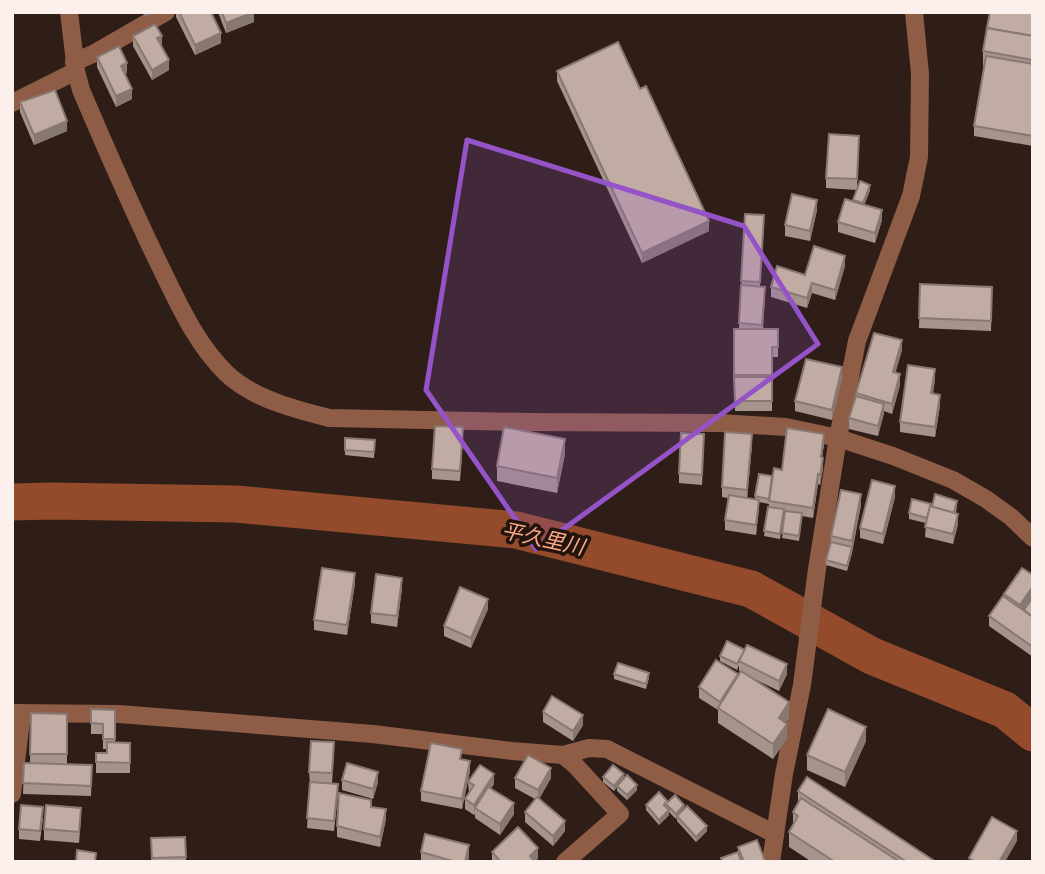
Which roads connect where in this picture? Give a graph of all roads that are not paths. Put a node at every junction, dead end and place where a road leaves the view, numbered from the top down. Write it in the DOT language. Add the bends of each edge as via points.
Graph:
graph roads {
  1 [pos="69,12"];
  2 [pos="166,12"];
  3 [pos="915,12"];
  4 [pos="75,66"];
  5 [pos="12,103"];
  6 [pos="838,438"];
  7 [pos="1033,538"];
  8 [pos="17,713"];
  9 [pos="562,755"];
  10 [pos="12,794"];
  11 [pos="775,834"];
  12 [pos="565,862"];
  13 [pos="771,862"];
  1 -- 4 [label="street"];
  2 -- 4 [label="street"];
  3 -- 6 [label="street" via="919,157 911,196 857,341"];
  4 -- 5 [label="street"];
  4 -- 6 [label="street" via="134,214 189,325 228,374 256,393 329,418 720,424 786,428"];
  6 -- 7 [label="street" via="953,480 1011,517"];
  6 -- 11 [label="street"];
  8 -- 9 [label="street" via="119,714"];
  8 -- 10 [label="street"];
  9 -- 11 [label="street" via="607,749"];
  9 -- 12 [label="street" via="621,814"];
  11 -- 13 [label="street"];
}
